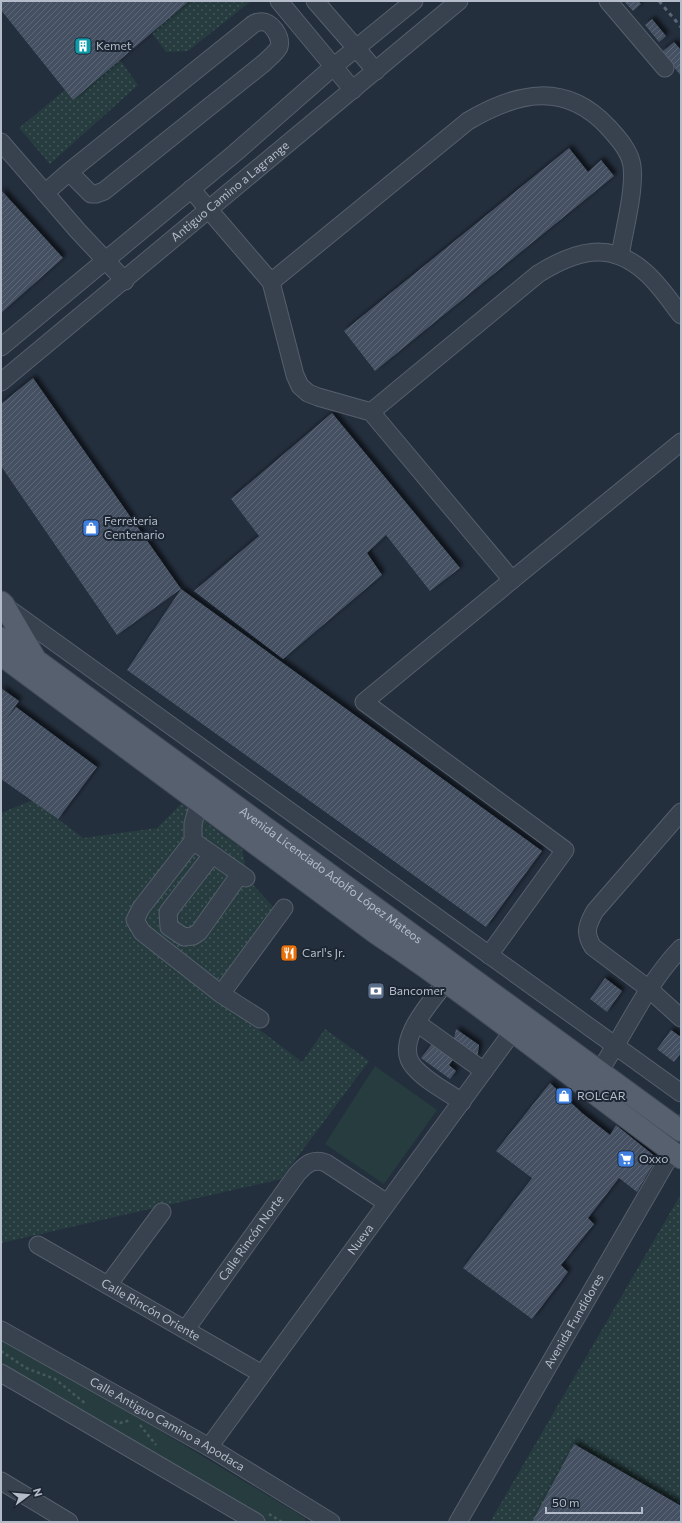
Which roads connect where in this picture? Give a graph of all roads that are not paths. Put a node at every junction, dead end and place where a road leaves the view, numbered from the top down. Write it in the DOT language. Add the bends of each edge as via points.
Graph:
graph roads {
  1 [pos="279,1"];
  2 [pos="315,1"];
  3 [pos="414,1"];
  4 [pos="458,1"];
  5 [pos="608,1"];
  6 [pos="356,48"];
  7 [pos="333,67"];
  8 [pos="665,68"];
  9 [pos="376,71"];
  10 [pos="353,90"];
  11 [pos="1,142"];
  12 [pos="69,172"];
  13 [pos="191,189"];
  14 [pos="45,193"];
  15 [pos="209,210"];
  16 [pos="620,256"];
  17 [pos="105,260"];
  18 [pos="125,281"];
  19 [pos="271,282"];
  20 [pos="681,315"];
  21 [pos="1,347"];
  22 [pos="1,382"];
  23 [pos="371,412"];
  24 [pos="681,442"];
  25 [pos="512,580"];
  26 [pos="3,604"];
  27 [pos="1,638"];
  28 [pos="1,655"];
  29 [pos="36,660"];
  30 [pos="200,802"];
  31 [pos="681,812"];
  32 [pos="193,841"];
  33 [pos="212,855"];
  34 [pos="284,908"];
  35 [pos="681,948"];
  36 [pos="489,955"];
  37 [pos="446,982"];
  38 [pos="649,989"];
  39 [pos="221,994"];
  40 [pos="681,1018"];
  41 [pos="260,1019"];
  42 [pos="417,1023"];
  43 [pos="513,1031"];
  44 [pos="615,1047"];
  45 [pos="600,1070"];
  46 [pos="484,1071"];
  47 [pos="681,1093"];
  48 [pos="462,1102"];
  49 [pos="680,1128"];
  50 [pos="677,1155"];
  51 [pos="388,1203"];
  52 [pos="162,1212"];
  53 [pos="38,1244"];
  54 [pos="108,1285"];
  55 [pos="186,1329"];
  56 [pos="1,1330"];
  57 [pos="262,1374"];
  58 [pos="2,1375"];
  59 [pos="209,1447"];
  60 [pos="1,1481"];
  61 [pos="260,1516"];
  62 [pos="313,1516"];
  63 [pos="461,1516"];
  64 [pos="69,1522"];
  65 [pos="331,1522"];
  66 [pos="446,1522"];
  1 -- 7 [label="street"];
  2 -- 6 [label="street"];
  3 -- 6 [label="street"];
  4 -- 9 [label="street, Antiguo Camino a Lagrange"];
  5 -- 8 [label="street"];
  6 -- 7 [label="street"];
  6 -- 9 [label="street"];
  7 -- 10 [label="street"];
  7 -- 13 [label="street"];
  9 -- 10 [label="street, Antiguo Camino a Lagrange"];
  10 -- 15 [label="street, Antiguo Camino a Lagrange"];
  11 -- 14 [label="street"];
  12 -- 12 [label="street" via="251,26 258,22 265,23 278,35 278,49 264,63 104,191 91,194"];
  12 -- 14 [label="street"];
  13 -- 15 [label="street"];
  13 -- 17 [label="street"];
  14 -- 17 [label="street"];
  15 -- 18 [label="street, Antiguo Camino a Lagrange"];
  15 -- 19 [label="street"];
  16 -- 19 [label="street" via="632,179 632,164 626,149 596,114 571,101 546,96 520,98 492,107 468,121"];
  16 -- 20 [label="street" via="646,273"];
  16 -- 23 [label="street" via="602,252 582,253 560,260 538,274"];
  17 -- 18 [label="street"];
  17 -- 21 [label="street"];
  18 -- 22 [label="street, Antiguo Camino a Lagrange"];
  19 -- 23 [label="street" via="300,386 318,397"];
  23 -- 25 [label="street"];
  24 -- 25 [label="street"];
  25 -- 36 [label="street" via="364,702 565,850"];
  26 -- 29 [label="main road, Avenida Licenciado Adolfo López Mateos"];
  26 -- 36 [label="street"];
  27 -- 29 [label="main road"];
  28 -- 30 [label="main road, Avenida Licenciado Adolfo López Mateos"];
  29 -- 45 [label="main road, Avenida Licenciado Adolfo López Mateos"];
  30 -- 32 [label="street" via="193,824"];
  30 -- 37 [label="main road, Avenida Licenciado Adolfo López Mateos" via="377,934"];
  31 -- 38 [label="street" via="595,911 586,930 593,947"];
  32 -- 33 [label="street"];
  32 -- 39 [label="street" via="141,908 136,916 136,924 153,942"];
  33 -- 33 [label="street" via="243,876 199,932 184,937 169,927 168,912"];
  34 -- 39 [label="street"];
  35 -- 38 [label="street"];
  36 -- 44 [label="street"];
  37 -- 42 [label="street"];
  37 -- 43 [label="main road, Avenida Licenciado Adolfo López Mateos"];
  38 -- 40 [label="street"];
  38 -- 44 [label="street"];
  39 -- 41 [label="street"];
  42 -- 46 [label="street"];
  42 -- 48 [label="street" via="406,1047 413,1067"];
  43 -- 46 [label="street, Nueva"];
  43 -- 50 [label="main road, Avenida Licenciado Adolfo López Mateos"];
  44 -- 45 [label="street"];
  44 -- 47 [label="street"];
  45 -- 49 [label="main road, Avenida Licenciado Adolfo López Mateos"];
  46 -- 48 [label="street, Nueva"];
  48 -- 51 [label="street, Nueva"];
  49 -- 50 [label="street, Avenida Fundidores"];
  50 -- 63 [label="street, Avenida Fundidores"];
  51 -- 55 [label="street, Calle Rincón Norte" via="326,1163 310,1162 297,1174"];
  51 -- 57 [label="street, Nueva"];
  52 -- 54 [label="street"];
  53 -- 54 [label="street, Calle Rincón Oriente"];
  54 -- 55 [label="street, Calle Rincón Oriente"];
  55 -- 57 [label="street, Calle Rincón Oriente"];
  56 -- 59 [label="street, Calle Antiguo Camino a Apodaca"];
  57 -- 59 [label="street, Nueva"];
  58 -- 61 [label="street"];
  59 -- 62 [label="street, Calle Antiguo Camino a Apodaca"];
  60 -- 64 [label="street"];
  62 -- 65 [label="street, Calle Antiguo Camino a Apodaca"];
  63 -- 66 [label="street, Avenida Fundidores"];
}
